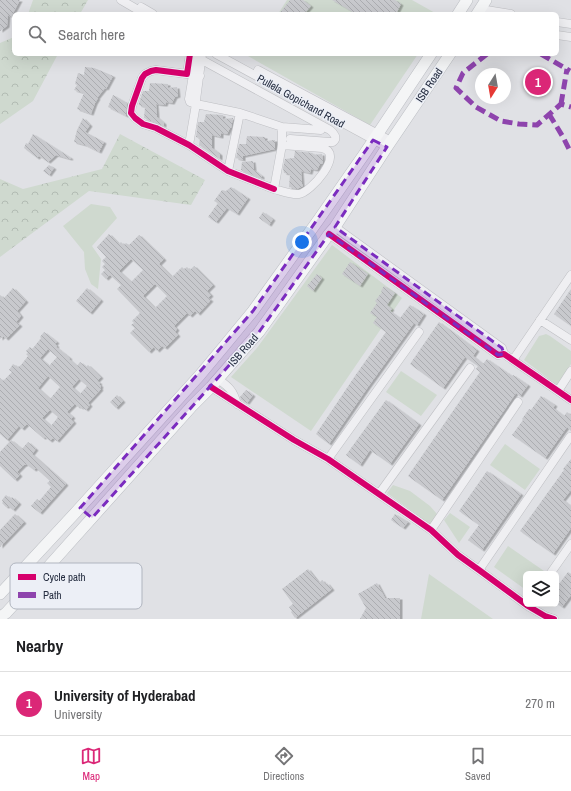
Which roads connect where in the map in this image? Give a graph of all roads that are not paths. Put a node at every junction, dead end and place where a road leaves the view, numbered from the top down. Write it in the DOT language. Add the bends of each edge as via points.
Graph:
graph roads {
  1 [pos="121,0"];
  2 [pos="130,0"];
  3 [pos="467,0"];
  4 [pos="481,8"];
  5 [pos="142,12"];
  6 [pos="150,12"];
  7 [pos="459,12"];
  8 [pos="501,12"];
  9 [pos="559,22"];
  10 [pos="571,24"];
  11 [pos="559,35"];
  12 [pos="571,37"];
  13 [pos="190,56"];
  14 [pos="200,56"];
  15 [pos="220,56"];
  16 [pos="230,56"];
  17 [pos="430,56"];
  18 [pos="449,56"];
  19 [pos="254,71"];
  20 [pos="193,75"];
  21 [pos="196,102"];
  22 [pos="240,113"];
  23 [pos="323,126"];
  24 [pos="282,127"];
  25 [pos="375,137"];
  26 [pos="290,139"];
  27 [pos="389,144"];
  28 [pos="189,145"];
  29 [pos="282,145"];
  30 [pos="228,171"];
  31 [pos="274,189"];
  32 [pos="332,231"];
  33 [pos="571,275"];
  34 [pos="540,320"];
  35 [pos="419,332"];
  36 [pos="571,340"];
  37 [pos="513,360"];
  38 [pos="470,368"];
  39 [pos="571,371"];
  40 [pos="215,383"];
  41 [pos="558,390"];
  42 [pos="571,400"];
  43 [pos="518,402"];
  44 [pos="570,437"];
  45 [pos="328,459"];
  46 [pos="379,494"];
  47 [pos="80,508"];
  48 [pos="92,518"];
  49 [pos="431,530"];
  50 [pos="571,544"];
  51 [pos="29,563"];
  52 [pos="52,563"];
  53 [pos="479,570"];
  54 [pos="552,571"];
  55 [pos="10,583"];
  56 [pos="0,594"];
  57 [pos="523,601"];
  58 [pos="532,607"];
  59 [pos="10,609"];
  60 [pos="0,617"];
  61 [pos="554,619"];
  1 -- 5 [label="street"];
  2 -- 6 [label="street"];
  3 -- 7 [label="main road"];
  4 -- 8 [label="street"];
  9 -- 10 [label="street"];
  11 -- 12 [label="street"];
  13 -- 20 [label="street"];
  14 -- 20 [label="street"];
  14 -- 23 [label="street"];
  15 -- 19 [label="street, Pullela Gopichand Road"];
  16 -- 19 [label="street, Pullela Gopichand Road"];
  17 -- 25 [label="main road, ISB Road"];
  18 -- 27 [label="main road, ISB Road"];
  19 -- 25 [label="street, Pullela Gopichand Road"];
  20 -- 21 [label="street" via="189,100"];
  20 -- 28 [label="street" via="151,70 142,78 131,113 143,124"];
  21 -- 22 [label="street"];
  21 -- 28 [label="street"];
  22 -- 24 [label="street"];
  22 -- 30 [label="street"];
  23 -- 24 [label="street" via="321,130"];
  23 -- 26 [label="street" via="334,134 335,141"];
  24 -- 29 [label="street"];
  25 -- 27 [label="street, Pullela Gopichand Road"];
  25 -- 47 [label="main road, ISB Road" via="248,317 200,375"];
  27 -- 32 [label="main road, ISB Road"];
  28 -- 30 [label="street"];
  29 -- 31 [label="street"];
  29 -- 31 [label="street" via="327,149 330,156 323,173 304,192 290,193"];
  30 -- 31 [label="street"];
  32 -- 37 [label="street" via="502,348 504,354"];
  32 -- 40 [label="main road, ISB Road" via="259,332"];
  33 -- 34 [label="street"];
  34 -- 36 [label="street"];
  34 -- 37 [label="street"];
  35 -- 45 [label="street"];
  37 -- 41 [label="street"];
  38 -- 46 [label="street"];
  39 -- 41 [label="street"];
  40 -- 45 [label="street" via="228,386 237,404"];
  40 -- 48 [label="main road, ISB Road"];
  41 -- 42 [label="street"];
  43 -- 49 [label="street"];
  44 -- 53 [label="street"];
  45 -- 46 [label="street"];
  46 -- 49 [label="street"];
  47 -- 48 [label="main road"];
  47 -- 51 [label="main road, ISB Road"];
  48 -- 52 [label="main road, ISB Road"];
  49 -- 53 [label="street"];
  50 -- 54 [label="street"];
  53 -- 57 [label="street"];
  55 -- 56 [label="main road, ISB Road"];
  58 -- 61 [label="street"];
  59 -- 60 [label="main road, ISB Road"];
}
